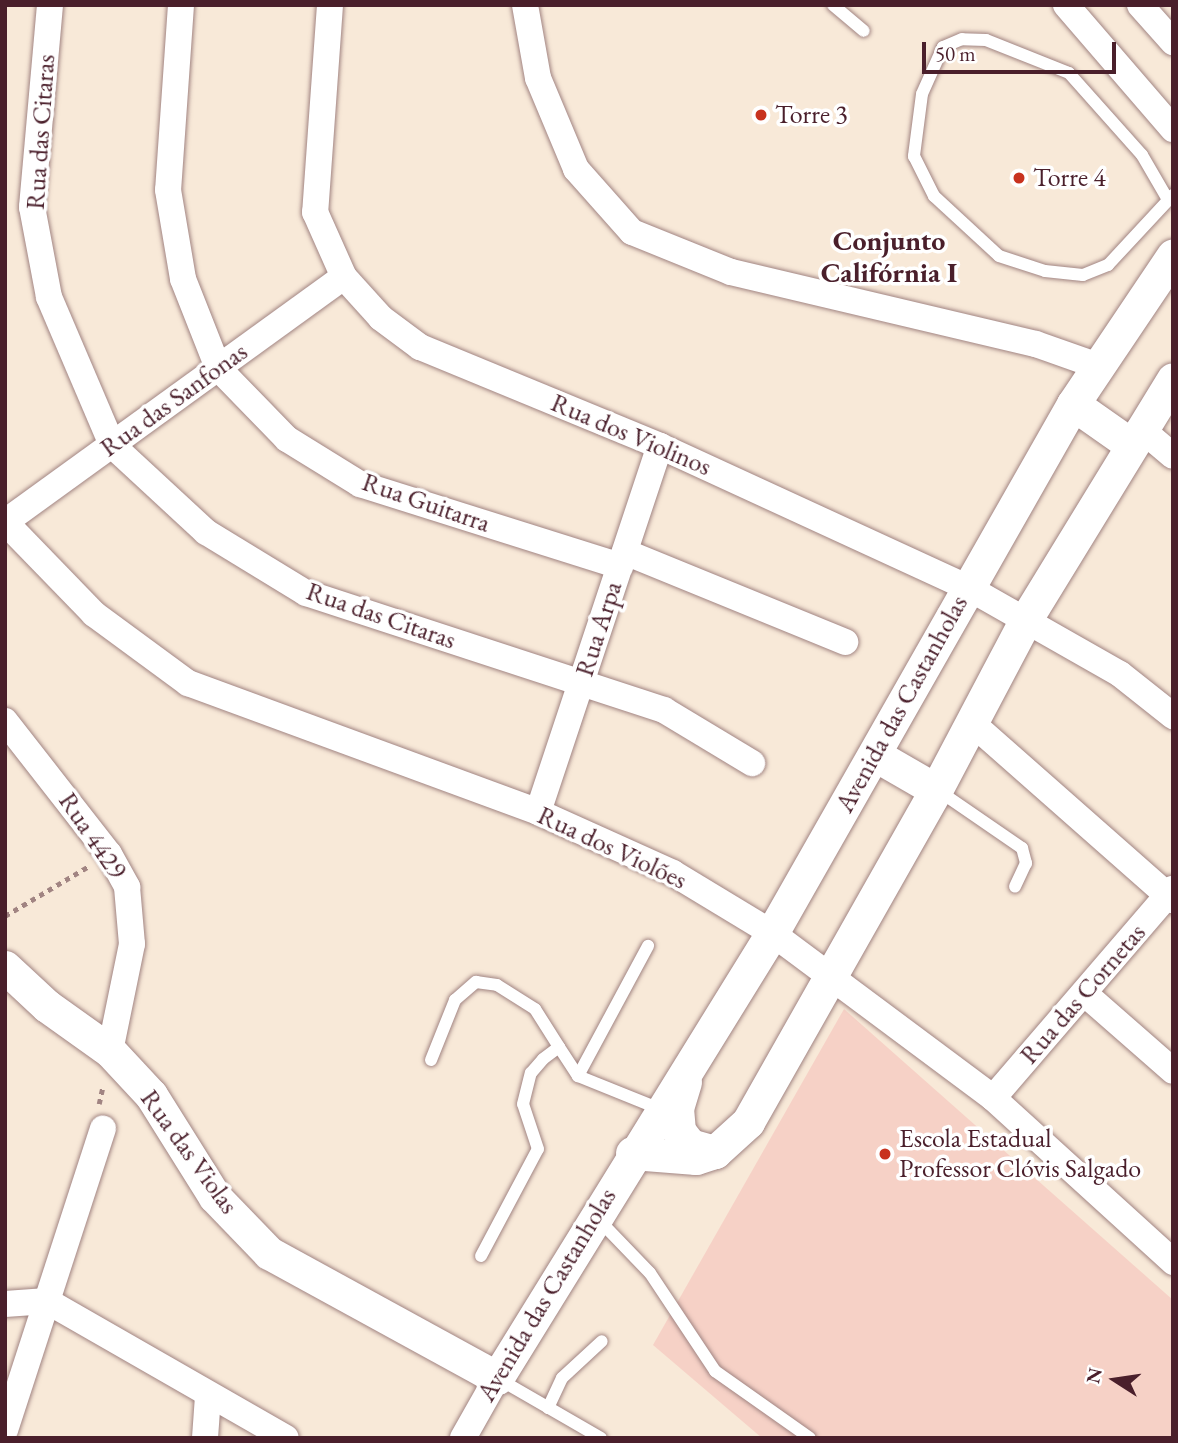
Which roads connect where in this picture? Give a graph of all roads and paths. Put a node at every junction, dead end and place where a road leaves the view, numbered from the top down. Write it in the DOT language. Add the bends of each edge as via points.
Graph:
graph roads {
  1 [pos="50,5"];
  2 [pos="181,5"];
  3 [pos="330,5"];
  4 [pos="525,5"];
  5 [pos="833,5"];
  6 [pos="1066,5"];
  7 [pos="1140,5"];
  8 [pos="864,31"];
  9 [pos="1173,42"];
  10 [pos="1173,129"];
  11 [pos="1170,197"];
  12 [pos="1173,256"];
  13 [pos="344,277"];
  14 [pos="1098,366"];
  15 [pos="218,368"];
  16 [pos="1173,379"];
  17 [pos="1073,404"];
  18 [pos="1135,436"];
  19 [pos="112,445"];
  20 [pos="660,446"];
  21 [pos="1173,456"];
  22 [pos="5,522"];
  23 [pos="622,559"];
  24 [pos="967,587"];
  25 [pos="1026,619"];
  26 [pos="845,642"];
  27 [pos="581,683"];
  28 [pos="1173,716"];
  29 [pos="5,721"];
  30 [pos="972,723"];
  31 [pos="877,756"];
  32 [pos="752,763"];
  33 [pos="936,790"];
  34 [pos="538,812"];
  35 [pos="109,854"];
  36 [pos="1015,887"];
  37 [pos="1171,895"];
  38 [pos="5,916"];
  39 [pos="772,933"];
  40 [pos="648,946"];
  41 [pos="5,967"];
  42 [pos="833,976"];
  43 [pos="1084,993"];
  44 [pos="559,1047"];
  45 [pos="110,1051"];
  46 [pos="693,1057"];
  47 [pos="431,1060"];
  48 [pos="1173,1071"];
  49 [pos="578,1076"];
  50 [pos="993,1098"];
  51 [pos="660,1109"];
  52 [pos="103,1129"];
  53 [pos="715,1152"];
  54 [pos="632,1153"];
  55 [pos="595,1216"];
  56 [pos="481,1256"];
  57 [pos="1173,1262"];
  58 [pos="47,1301"];
  59 [pos="5,1304"];
  60 [pos="601,1341"];
  61 [pos="497,1378"];
  62 [pos="208,1396"];
  63 [pos="548,1408"];
  64 [pos="5,1430"];
  65 [pos="205,1438"];
  66 [pos="286,1438"];
  67 [pos="463,1438"];
  68 [pos="601,1438"];
  69 [pos="810,1438"];
  1 -- 19 [label="street, Rua das Citaras" via="32,207 49,297"];
  2 -- 15 [label="street, Rua Guitarra" via="168,190 183,279"];
  3 -- 13 [label="street, Rua dos Violinos" via="315,212"];
  4 -- 14 [label="street" via="538,78 576,169 632,232 731,272 1036,344"];
  5 -- 8 [label="lane"];
  6 -- 10 [label="street"];
  7 -- 9 [label="street"];
  11 -- 11 [label="lane" via="1142,155 1069,73 986,40 962,39 943,47 922,94 914,156 934,197 999,256 1045,271 1083,275 1108,265"];
  12 -- 14 [label="street, Avenida das Castanholas"];
  13 -- 15 [label="street, Rua das Sanfonas"];
  13 -- 20 [label="street, Rua dos Violinos" via="381,318 420,348"];
  14 -- 17 [label="street, Avenida das Castanholas"];
  15 -- 19 [label="street, Rua das Sanfonas"];
  15 -- 23 [label="street, Rua Guitarra" via="287,439 360,484"];
  16 -- 18 [label="street"];
  17 -- 18 [label="street"];
  17 -- 24 [label="street, Avenida das Castanholas"];
  18 -- 21 [label="street"];
  18 -- 25 [label="street"];
  19 -- 22 [label="street, Rua das Sanfonas"];
  19 -- 27 [label="street, Rua das Citaras" via="206,532 306,593"];
  20 -- 23 [label="street, Rua Arpa"];
  20 -- 24 [label="street, Rua dos Violinos"];
  22 -- 34 [label="street, Rua dos Violões" via="94,614 188,683"];
  23 -- 26 [label="street, Rua Guitarra"];
  23 -- 27 [label="street, Rua Arpa"];
  24 -- 25 [label="street, Rua dos Violinos"];
  24 -- 31 [label="street, Avenida das Castanholas"];
  25 -- 28 [label="street, Rua dos Violinos" via="1120,674"];
  25 -- 30 [label="street"];
  27 -- 32 [label="street, Rua das Citaras" via="664,710"];
  27 -- 34 [label="street, Rua Arpa"];
  29 -- 35 [label="street, Rua 4429"];
  30 -- 33 [label="street"];
  30 -- 37 [label="street"];
  31 -- 33 [label="street"];
  31 -- 39 [label="street, Avenida das Castanholas"];
  33 -- 36 [label="lane" via="1022,848 1026,863"];
  33 -- 42 [label="street"];
  34 -- 39 [label="street, Rua dos Violões" via="673,873"];
  35 -- 38 [label="path"];
  35 -- 45 [label="street, Rua 4429" via="127,887 132,944"];
  37 -- 43 [label="street, Rua das Cornetas"];
  39 -- 42 [label="street, Rua dos Violões"];
  39 -- 46 [label="street, Avenida das Castanholas"];
  40 -- 49 [label="lane"];
  41 -- 45 [label="street, Rua das Violas" via="47,1006"];
  42 -- 50 [label="street, Rua dos Violões"];
  42 -- 53 [label="street" via="748,1122"];
  43 -- 48 [label="street"];
  43 -- 50 [label="street, Rua das Cornetas"];
  44 -- 47 [label="lane" via="535,1009 497,985 476,982 455,1000"];
  44 -- 49 [label="lane"];
  44 -- 56 [label="lane" via="537,1066 524,1088 523,1104 538,1149"];
  45 -- 61 [label="street, Rua das Violas" via="151,1095 215,1196 269,1253"];
  46 -- 51 [label="street, Avenida das Castanholas"];
  46 -- 53 [label="street" via="676,1121 690,1144"];
  49 -- 51 [label="lane"];
  50 -- 57 [label="street, Rua dos Violões"];
  51 -- 54 [label="street, Avenida das Castanholas"];
  52 -- 58 [label="street"];
  53 -- 54 [label="street" via="669,1159"];
  54 -- 55 [label="street, Avenida das Castanholas"];
  55 -- 61 [label="street, Avenida das Castanholas"];
  55 -- 69 [label="lane" via="650,1273 715,1371"];
  58 -- 59 [label="street"];
  58 -- 62 [label="street"];
  58 -- 64 [label="street"];
  60 -- 63 [label="lane" via="562,1378"];
  61 -- 63 [label="lane"];
  61 -- 67 [label="street, Avenida das Castanholas"];
  62 -- 65 [label="street"];
  62 -- 66 [label="street"];
  63 -- 68 [label="lane"];
}
